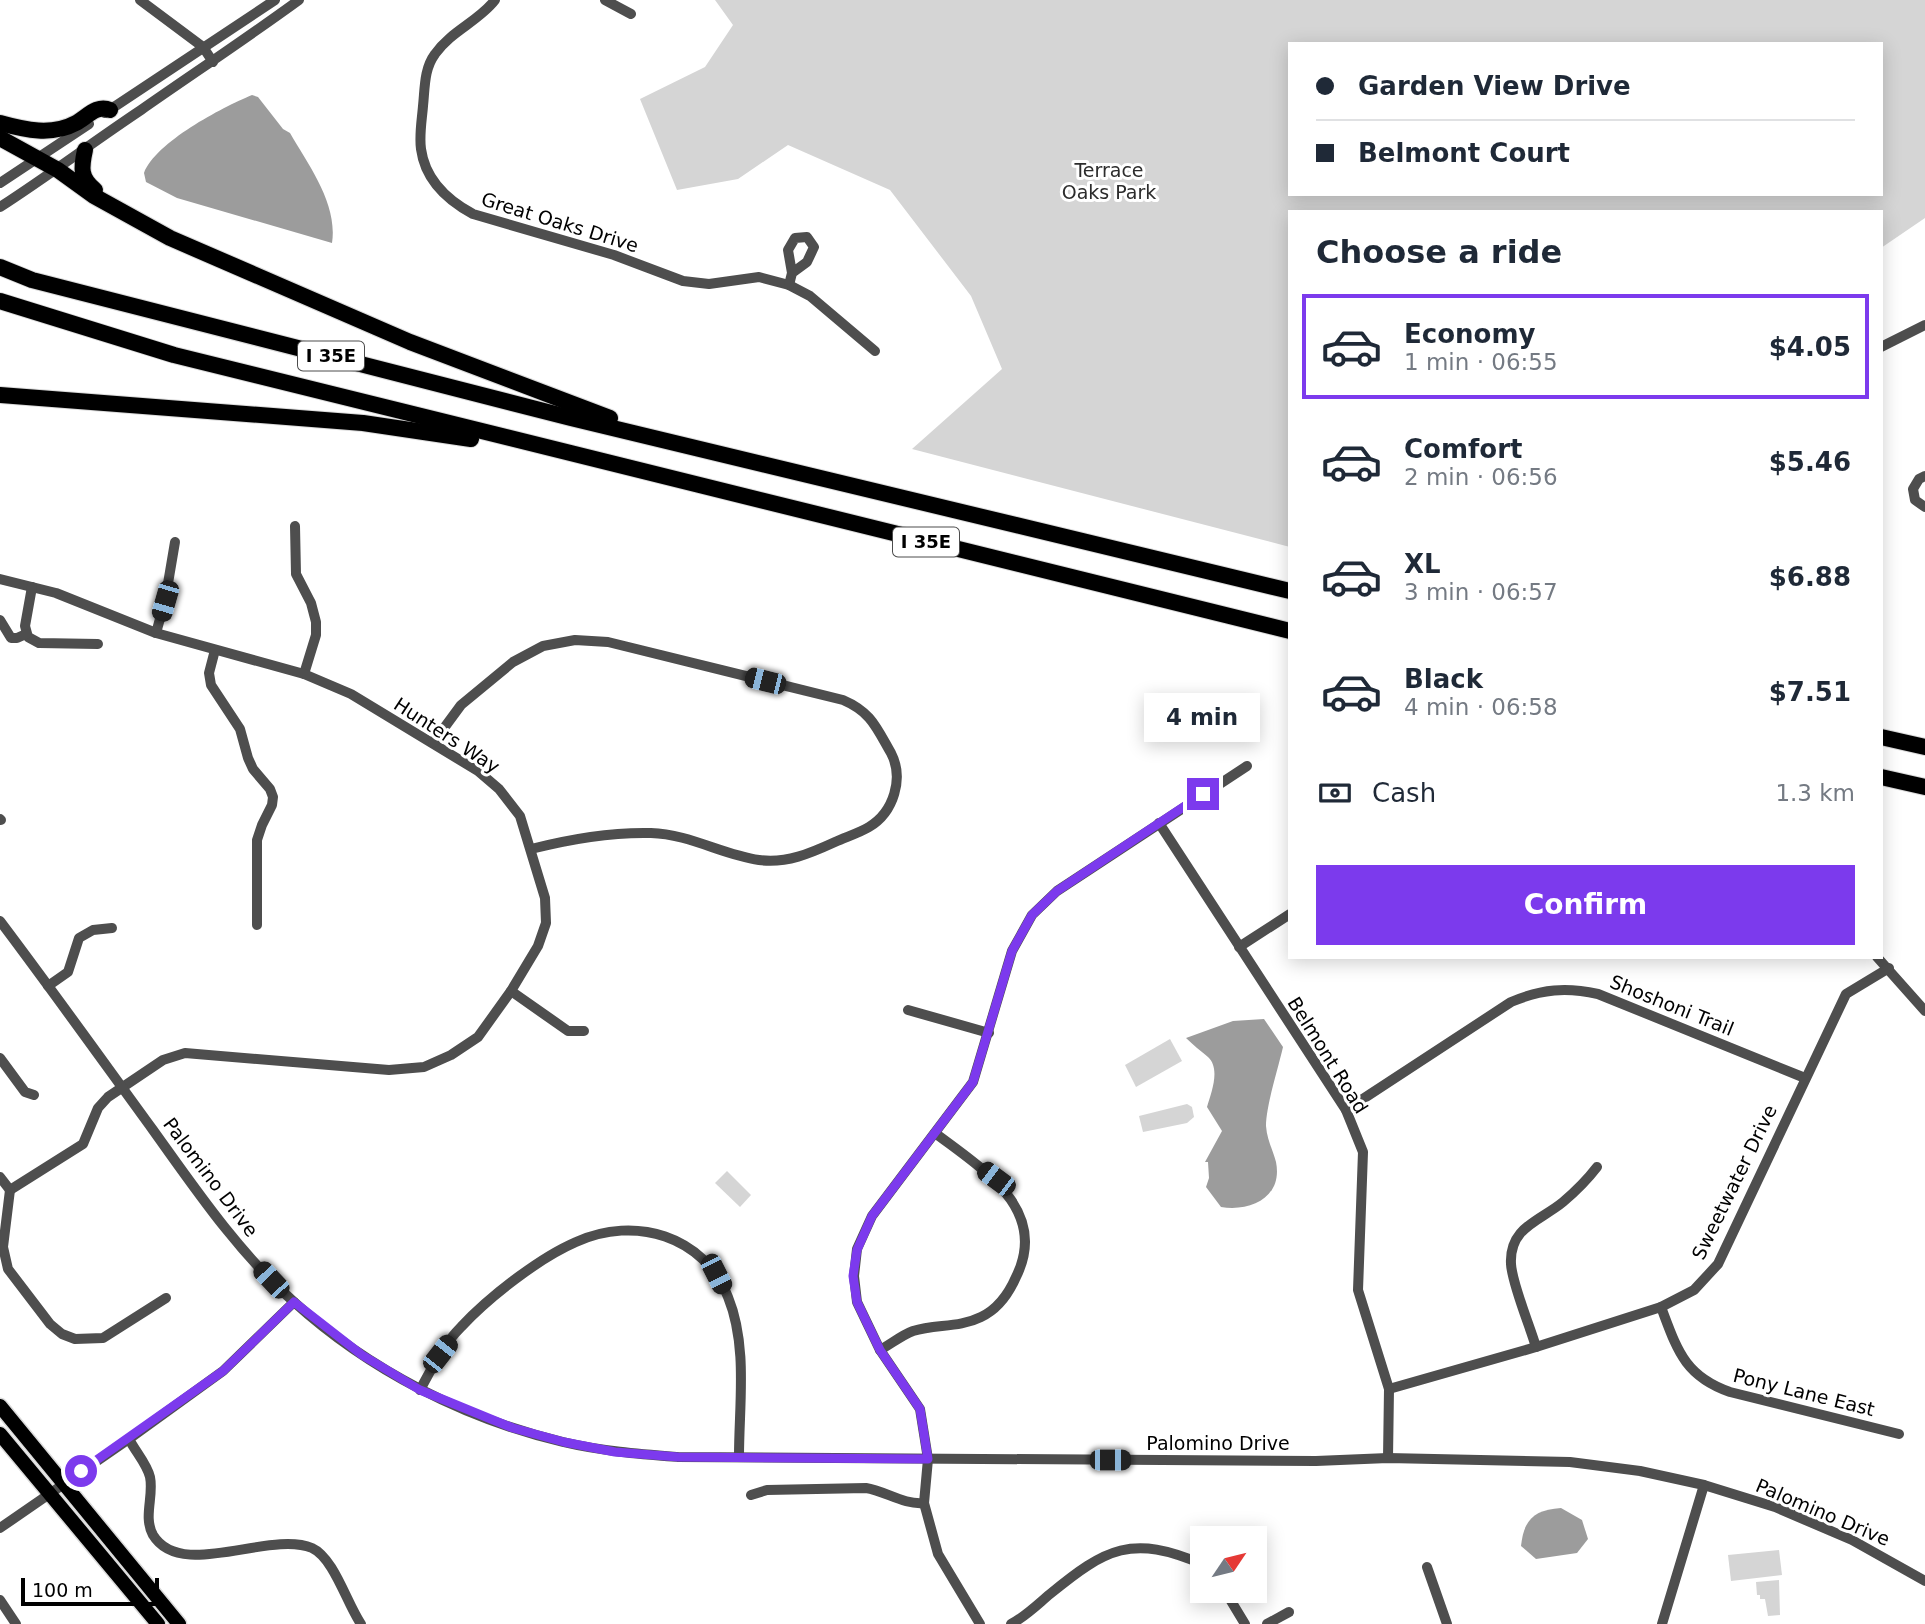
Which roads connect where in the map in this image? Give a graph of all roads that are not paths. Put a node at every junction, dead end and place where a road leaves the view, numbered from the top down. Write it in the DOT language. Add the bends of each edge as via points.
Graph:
graph roads {
  1 [pos="140,0"];
  2 [pos="275,0"];
  3 [pos="299,0"];
  4 [pos="495,0"];
  5 [pos="605,0"];
  6 [pos="631,13"];
  7 [pos="203,47"];
  8 [pos="214,62"];
  9 [pos="110,110"];
  10 [pos="0,123"];
  11 [pos="0,138"];
  12 [pos="85,150"];
  13 [pos="36,158"];
  14 [pos="58,170"];
  15 [pos="0,183"];
  16 [pos="0,207"];
  17 [pos="145,224"];
  18 [pos="0,267"];
  19 [pos="792,273"];
  20 [pos="789,285"];
  21 [pos="0,301"];
  22 [pos="1925,325"];
  23 [pos="1883,346"];
  24 [pos="874,351"];
  25 [pos="0,395"];
  26 [pos="665,440"];
  27 [pos="561,452"];
  28 [pos="1925,476"];
  29 [pos="1925,507"];
  30 [pos="295,526"];
  31 [pos="175,542"];
  32 [pos="0,579"];
  33 [pos="33,587"];
  34 [pos="1288,591"];
  35 [pos="0,620"];
  36 [pos="1288,631"];
  37 [pos="156,633"];
  38 [pos="26,634"];
  39 [pos="98,644"];
  40 [pos="215,650"];
  41 [pos="304,674"];
  42 [pos="1883,737"];
  43 [pos="433,743"];
  44 [pos="1925,747"];
  45 [pos="1247,766"];
  46 [pos="1883,777"];
  47 [pos="1925,787"];
  48 [pos="1159,823"];
  49 [pos="531,849"];
  50 [pos="1288,915"];
  51 [pos="0,921"];
  52 [pos="257,925"];
  53 [pos="112,928"];
  54 [pos="1239,947"];
  55 [pos="1879,959"];
  56 [pos="1889,968"];
  57 [pos="48,986"];
  58 [pos="511,991"];
  59 [pos="908,1010"];
  60 [pos="1925,1011"];
  61 [pos="584,1031"];
  62 [pos="989,1033"];
  63 [pos="0,1058"];
  64 [pos="1805,1077"];
  65 [pos="122,1087"];
  66 [pos="34,1095"];
  67 [pos="1346,1110"];
  68 [pos="935,1133"];
  69 [pos="1597,1167"];
  70 [pos="0,1177"];
  71 [pos="10,1190"];
  72 [pos="166,1298"];
  73 [pos="294,1302"];
  74 [pos="1661,1307"];
  75 [pos="1536,1347"];
  76 [pos="880,1350"];
  77 [pos="1389,1389"];
  78 [pos="420,1390"];
  79 [pos="0,1406"];
  80 [pos="0,1434"];
  81 [pos="1899,1434"];
  82 [pos="129,1439"];
  83 [pos="739,1457"];
  84 [pos="1388,1458"];
  85 [pos="928,1459"];
  86 [pos="64,1483"];
  87 [pos="1704,1485"];
  88 [pos="48,1494"];
  89 [pos="751,1495"];
  90 [pos="924,1503"];
  91 [pos="0,1528"];
  92 [pos="1190,1560"];
  93 [pos="1427,1567"];
  94 [pos="1925,1581"];
  95 [pos="0,1600"];
  96 [pos="1232,1603"];
  97 [pos="1289,1612"];
  98 [pos="16,1624"];
  99 [pos="158,1624"];
  100 [pos="179,1624"];
  101 [pos="361,1624"];
  102 [pos="980,1624"];
  103 [pos="1011,1624"];
  104 [pos="1245,1624"];
  105 [pos="1267,1624"];
  106 [pos="1447,1624"];
  107 [pos="1662,1624"];
  1 -- 7 [label="street"];
  2 -- 7 [label="street"];
  3 -- 8 [label="street"];
  4 -- 20 [label="street, Great Oaks Drive" via="444,42 425,74 421,148 428,171 442,192 473,214 614,255 683,281 709,284 759,277"];
  5 -- 6 [label="street"];
  7 -- 8 [label="street"];
  7 -- 9 [label="street"];
  8 -- 12 [label="street"];
  9 -- 10 [label="highway" via="98,109 60,129 26,130"];
  9 -- 13 [label="street"];
  11 -- 13 [label="highway"];
  12 -- 14 [label="street"];
  12 -- 17 [label="highway" via="81,166 85,181"];
  13 -- 14 [label="highway"];
  13 -- 15 [label="street"];
  14 -- 16 [label="street"];
  14 -- 17 [label="highway" via="94,197"];
  17 -- 26 [label="highway" via="410,342"];
  18 -- 26 [label="highway, I 35E" via="32,279"];
  19 -- 20 [label="street"];
  20 -- 24 [label="street, Great Oaks Drive" via="810,296"];
  21 -- 27 [label="highway, I 35E" via="174,355"];
  22 -- 23 [label="street"];
  25 -- 27 [label="highway" via="363,423"];
  26 -- 34 [label="highway, I 35E"];
  27 -- 36 [label="highway, I 35E"];
  28 -- 29 [label="street" via="1913,489 1915,500"];
  30 -- 41 [label="street" via="296,574 317,622"];
  31 -- 37 [label="street"];
  32 -- 33 [label="street, Hunters Way"];
  33 -- 37 [label="street, Hunters Way"];
  33 -- 38 [label="street"];
  35 -- 38 [label="street" via="11,638"];
  37 -- 40 [label="street, Hunters Way"];
  38 -- 39 [label="street" via="39,643"];
  40 -- 41 [label="street, Hunters Way"];
  40 -- 52 [label="street" via="211,685 240,729 247,758 273,797 257,840"];
  41 -- 43 [label="street, Hunters Way" via="351,694"];
  42 -- 44 [label="highway"];
  43 -- 49 [label="street, Hunters Way" via="499,789 520,816"];
  43 -- 49 [label="street" via="461,705 513,662 543,646 575,640 608,642 843,701 871,718 895,762 897,782 883,816 870,827 785,860 759,860 652,833 574,838"];
  45 -- 48 [label="street"];
  46 -- 47 [label="highway"];
  48 -- 54 [label="street, Belmont Road"];
  48 -- 62 [label="street" via="1057,891 1032,915 1012,951"];
  49 -- 58 [label="street, Hunters Way" via="545,898 546,922 538,946"];
  50 -- 54 [label="street"];
  51 -- 57 [label="street, Palomino Drive"];
  53 -- 57 [label="street" via="93,930 79,939 68,972"];
  54 -- 67 [label="street, Belmont Road"];
  55 -- 56 [label="street"];
  56 -- 60 [label="street"];
  56 -- 64 [label="street, Sweetwater Drive" via="1846,993"];
  57 -- 65 [label="street, Palomino Drive"];
  58 -- 61 [label="street" via="568,1031"];
  58 -- 65 [label="street, Hunters Way" via="478,1037 424,1066 388,1070 185,1053 163,1060"];
  59 -- 62 [label="street"];
  62 -- 68 [label="street" via="973,1082"];
  63 -- 66 [label="street" via="25,1092"];
  64 -- 67 [label="street, Shoshoni Trail" via="1598,994 1556,988 1511,1002"];
  64 -- 74 [label="street, Sweetwater Drive" via="1718,1264 1694,1290"];
  65 -- 71 [label="street, Hunters Way" via="98,1108 83,1144"];
  65 -- 73 [label="street, Palomino Drive" via="238,1245"];
  67 -- 77 [label="street, Belmont Road" via="1363,1152 1358,1290"];
  68 -- 76 [label="street" via="872,1216 857,1250 853,1276 857,1302"];
  68 -- 76 [label="street" via="996,1179 1011,1197 1024,1229 1023,1264 1008,1294 984,1316 959,1325 913,1331"];
  69 -- 75 [label="street" via="1561,1203 1525,1227 1511,1245 1511,1266"];
  70 -- 71 [label="street"];
  71 -- 72 [label="street" via="3,1247 8,1269 62,1334 75,1339 103,1338"];
  73 -- 78 [label="street, Palomino Drive" via="362,1355"];
  73 -- 82 [label="street" via="223,1371"];
  74 -- 75 [label="street, Sweetwater Drive"];
  74 -- 81 [label="street, Pony Lane East" via="1681,1358 1710,1385"];
  75 -- 77 [label="street, Sweetwater Drive"];
  76 -- 85 [label="street" via="920,1409"];
  77 -- 84 [label="street, Belmont Road"];
  78 -- 83 [label="street, Palomino Drive" via="513,1428 564,1442 615,1452"];
  78 -- 83 [label="street" via="460,1328 554,1254 602,1234 655,1233 680,1241 701,1256 729,1299 740,1348"];
  79 -- 86 [label="main road"];
  80 -- 88 [label="main road"];
  82 -- 86 [label="street"];
  82 -- 101 [label="street" via="149,1474 148,1522 165,1547 189,1556 289,1543 313,1549 327,1562"];
  83 -- 85 [label="street, Palomino Drive"];
  84 -- 85 [label="street, Palomino Drive"];
  84 -- 87 [label="street, Palomino Drive" via="1570,1462"];
  85 -- 90 [label="street"];
  86 -- 88 [label="street"];
  86 -- 100 [label="main road"];
  87 -- 94 [label="street, Palomino Drive" via="1775,1507 1852,1540"];
  87 -- 107 [label="street"];
  88 -- 91 [label="street"];
  88 -- 99 [label="main road"];
  89 -- 90 [label="street" via="766,1490 866,1488"];
  90 -- 102 [label="street" via="939,1554"];
  92 -- 103 [label="street" via="1161,1549 1114,1551 1085,1566"];
  93 -- 106 [label="street"];
  95 -- 98 [label="street"];
  96 -- 104 [label="street"];
  97 -- 105 [label="street"];
}
